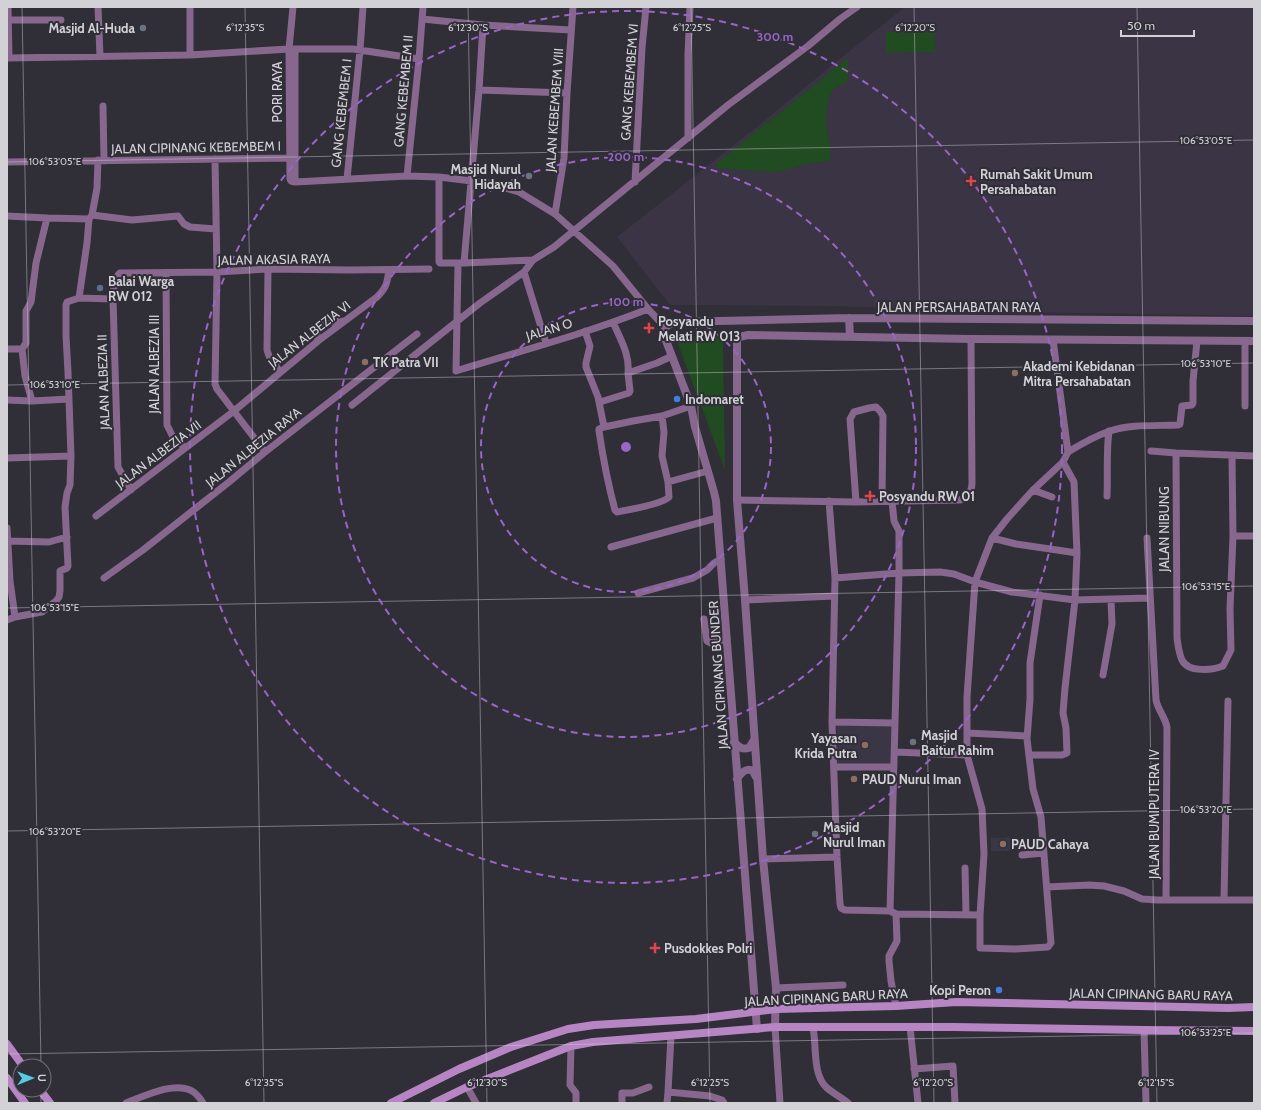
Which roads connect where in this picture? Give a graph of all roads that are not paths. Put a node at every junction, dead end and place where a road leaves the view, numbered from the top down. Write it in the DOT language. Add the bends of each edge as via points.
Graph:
graph roads {
  1 [pos="8,7"];
  2 [pos="98,7"];
  3 [pos="190,7"];
  4 [pos="293,7"];
  5 [pos="363,7"];
  6 [pos="423,7"];
  7 [pos="573,7"];
  8 [pos="646,7"];
  9 [pos="690,7"];
  10 [pos="856,7"];
  11 [pos="9,20"];
  12 [pos="62,20"];
  13 [pos="422,20"];
  14 [pos="483,25"];
  15 [pos="571,30"];
  16 [pos="292,49"];
  17 [pos="360,50"];
  18 [pos="190,54"];
  19 [pos="100,56"];
  20 [pos="8,58"];
  21 [pos="419,59"];
  22 [pos="479,90"];
  23 [pos="567,94"];
  24 [pos="103,106"];
  25 [pos="688,138"];
  26 [pos="290,158"];
  27 [pos="214,159"];
  28 [pos="101,160"];
  29 [pos="7,162"];
  30 [pos="407,176"];
  31 [pos="439,178"];
  32 [pos="347,179"];
  33 [pos="471,181"];
  34 [pos="295,182"];
  35 [pos="635,182"];
  36 [pos="555,214"];
  37 [pos="7,216"];
  38 [pos="91,217"];
  39 [pos="47,218"];
  40 [pos="216,229"];
  41 [pos="574,231"];
  42 [pos="533,260"];
  43 [pos="461,263"];
  44 [pos="268,269"];
  45 [pos="429,269"];
  46 [pos="389,270"];
  47 [pos="217,272"];
  48 [pos="524,272"];
  49 [pos="120,273"];
  50 [pos="166,273"];
  51 [pos="79,298"];
  52 [pos="113,299"];
  53 [pos="648,309"];
  54 [pos="849,318"];
  55 [pos="344,321"];
  56 [pos="458,321"];
  57 [pos="1254,321"];
  58 [pos="613,322"];
  59 [pos="665,327"];
  60 [pos="585,331"];
  61 [pos="417,334"];
  62 [pos="850,337"];
  63 [pos="971,339"];
  64 [pos="1053,340"];
  65 [pos="318,341"];
  66 [pos="1196,341"];
  67 [pos="1245,341"];
  68 [pos="1254,341"];
  69 [pos="546,343"];
  70 [pos="7,348"];
  71 [pos="22,349"];
  72 [pos="672,356"];
  73 [pos="280,372"];
  74 [pos="628,373"];
  75 [pos="69,399"];
  76 [pos="7,400"];
  77 [pos="32,401"];
  78 [pos="600,402"];
  79 [pos="352,405"];
  80 [pos="690,406"];
  81 [pos="1245,406"];
  82 [pos="234,411"];
  83 [pos="662,416"];
  84 [pos="604,427"];
  85 [pos="1109,431"];
  86 [pos="185,448"];
  87 [pos="1151,450"];
  88 [pos="265,452"];
  89 [pos="1068,452"];
  90 [pos="1176,453"];
  91 [pos="71,456"];
  92 [pos="1232,456"];
  93 [pos="1254,456"];
  94 [pos="7,458"];
  95 [pos="1063,462"];
  96 [pos="708,471"];
  97 [pos="668,482"];
  98 [pos="130,490"];
  99 [pos="1033,490"];
  100 [pos="1107,496"];
  101 [pos="1052,497"];
  102 [pos="737,500"];
  103 [pos="829,501"];
  104 [pos="882,501"];
  105 [pos="892,501"];
  106 [pos="856,502"];
  107 [pos="96,516"];
  108 [pos="717,518"];
  109 [pos="7,528"];
  110 [pos="1233,536"];
  111 [pos="1254,536"];
  112 [pos="67,537"];
  113 [pos="992,538"];
  114 [pos="1146,538"];
  115 [pos="8,541"];
  116 [pos="611,547"];
  117 [pos="1077,553"];
  118 [pos="721,559"];
  119 [pos="898,573"];
  120 [pos="104,578"];
  121 [pos="835,578"];
  122 [pos="975,582"];
  123 [pos="638,594"];
  124 [pos="834,596"];
  125 [pos="1040,596"];
  126 [pos="1150,598"];
  127 [pos="745,600"];
  128 [pos="1075,600"];
  129 [pos="1111,600"];
  130 [pos="15,617"];
  131 [pos="704,619"];
  132 [pos="7,620"];
  133 [pos="727,639"];
  134 [pos="1103,675"];
  135 [pos="1228,701"];
  136 [pos="832,722"];
  137 [pos="895,723"];
  138 [pos="967,733"];
  139 [pos="1027,736"];
  140 [pos="754,739"];
  141 [pos="734,742"];
  142 [pos="895,752"];
  143 [pos="967,755"];
  144 [pos="1029,755"];
  145 [pos="834,767"];
  146 [pos="894,767"];
  147 [pos="737,778"];
  148 [pos="757,779"];
  149 [pos="1044,853"];
  150 [pos="1022,855"];
  151 [pos="837,857"];
  152 [pos="763,859"];
  153 [pos="965,868"];
  154 [pos="1047,887"];
  155 [pos="1166,900"];
  156 [pos="1224,900"];
  157 [pos="1254,900"];
  158 [pos="893,913"];
  159 [pos="966,914"];
  160 [pos="980,915"];
  161 [pos="843,985"];
  162 [pos="776,988"];
  163 [pos="896,1006"];
  164 [pos="1254,1007"];
  165 [pos="776,1009"];
  166 [pos="756,1012"];
  167 [pos="910,1027"];
  168 [pos="775,1028"];
  169 [pos="813,1028"];
  170 [pos="757,1029"];
  171 [pos="1144,1030"];
  172 [pos="1254,1031"];
  173 [pos="671,1036"];
  174 [pos="7,1044"];
  175 [pos="571,1046"];
  176 [pos="17,1058"];
  177 [pos="914,1069"];
  178 [pos="7,1078"];
  179 [pos="467,1087"];
  180 [pos="649,1087"];
  181 [pos="668,1092"];
  182 [pos="25,1103"];
  183 [pos="126,1103"];
  184 [pos="203,1103"];
  185 [pos="391,1103"];
  186 [pos="434,1103"];
  187 [pos="476,1103"];
  188 [pos="576,1103"];
  189 [pos="622,1103"];
  190 [pos="667,1103"];
  191 [pos="724,1103"];
  192 [pos="780,1103"];
  193 [pos="848,1103"];
  194 [pos="918,1103"];
  195 [pos="955,1103"];
  196 [pos="1146,1103"];
  1 -- 11 [label="street"];
  2 -- 19 [label="street"];
  3 -- 18 [label="street"];
  4 -- 16 [label="street"];
  5 -- 17 [label="street, GANG KEBEMBEM I"];
  6 -- 13 [label="street, GANG KEBEMBEM II"];
  7 -- 15 [label="street, JALAN KEBEMBEM VIII"];
  8 -- 35 [label="street, GANG KEBEMBEM VI"];
  9 -- 25 [label="street"];
  10 -- 25 [label="street"];
  11 -- 12 [label="street"];
  11 -- 20 [label="street"];
  13 -- 14 [label="street"];
  13 -- 21 [label="street, GANG KEBEMBEM II"];
  14 -- 15 [label="street"];
  14 -- 22 [label="street"];
  15 -- 23 [label="street, JALAN KEBEMBEM VIII"];
  16 -- 17 [label="street"];
  16 -- 18 [label="street"];
  16 -- 26 [label="street, PORI RAYA"];
  16 -- 34 [label="street"];
  17 -- 21 [label="street, GANG KEBEMBEM I"];
  17 -- 32 [label="street, GANG KEBEMBEM I"];
  18 -- 19 [label="street"];
  19 -- 20 [label="street"];
  21 -- 30 [label="street, GANG KEBEMBEM II"];
  22 -- 23 [label="street"];
  22 -- 33 [label="street"];
  23 -- 36 [label="street, JALAN KEBEMBEM VIII" via="564,158"];
  24 -- 28 [label="street"];
  25 -- 35 [label="street"];
  26 -- 27 [label="street, JALAN CIPINANG KEBEMBEM I"];
  26 -- 34 [label="street, PORI RAYA" via="290,179"];
  27 -- 28 [label="street, JALAN CIPINANG KEBEMBEM I"];
  27 -- 40 [label="street"];
  28 -- 29 [label="street, JALAN CIPINANG KEBEMBEM I"];
  28 -- 38 [label="street"];
  30 -- 31 [label="street"];
  30 -- 32 [label="street"];
  31 -- 33 [label="street"];
  31 -- 43 [label="street" via="439,262"];
  32 -- 34 [label="street"];
  33 -- 36 [label="street" via="519,192"];
  33 -- 43 [label="street"];
  35 -- 41 [label="street"];
  36 -- 41 [label="street"];
  37 -- 39 [label="street"];
  38 -- 39 [label="street"];
  38 -- 40 [label="street" via="132,220 178,216 184,224"];
  38 -- 51 [label="street"];
  39 -- 71 [label="street" via="36,263 31,302 26,311 26,343"];
  40 -- 47 [label="street"];
  41 -- 42 [label="street"];
  41 -- 53 [label="street" via="613,266"];
  42 -- 43 [label="street"];
  42 -- 48 [label="street"];
  43 -- 56 [label="street"];
  44 -- 46 [label="street, JALAN AKASIA RAYA"];
  44 -- 47 [label="street, JALAN AKASIA RAYA"];
  44 -- 73 [label="street" via="267,350 268,356"];
  45 -- 46 [label="street, JALAN AKASIA RAYA"];
  46 -- 55 [label="street, JALAN ALBEZIA VI" via="387,284 383,290"];
  47 -- 50 [label="street, JALAN AKASIA RAYA"];
  47 -- 82 [label="street" via="215,384"];
  48 -- 56 [label="street"];
  48 -- 69 [label="street"];
  49 -- 50 [label="street, JALAN AKASIA RAYA"];
  49 -- 52 [label="street, JALAN ALBEZIA II" via="115,279"];
  50 -- 86 [label="street, JALAN ALBEZIA III" via="167,425 173,437"];
  51 -- 52 [label="street"];
  51 -- 75 [label="street" via="67,302 66,305"];
  52 -- 98 [label="street, JALAN ALBEZIA II" via="118,467"];
  53 -- 58 [label="street, JALAN O"];
  53 -- 59 [label="street"];
  54 -- 57 [label="street, JALAN PERSAHABATAN RAYA"];
  54 -- 59 [label="street, JALAN PERSAHABATAN RAYA" via="674,322"];
  54 -- 62 [label="street"];
  55 -- 65 [label="street, JALAN ALBEZIA VI"];
  55 -- 65 [label="street" via="317,325"];
  56 -- 69 [label="street, JALAN O" via="456,370"];
  56 -- 79 [label="street"];
  58 -- 60 [label="street, JALAN O"];
  58 -- 74 [label="street" via="626,350"];
  59 -- 72 [label="street, JALAN CIPINANG BUNDER" via="665,338"];
  60 -- 69 [label="street, JALAN O"];
  60 -- 78 [label="street" via="590,346 586,368"];
  61 -- 88 [label="street, JALAN ALBEZIA RAYA"];
  62 -- 63 [label="street"];
  62 -- 102 [label="street" via="739,337"];
  63 -- 64 [label="street"];
  63 -- 105 [label="street" via="971,492 960,500"];
  64 -- 66 [label="street"];
  64 -- 89 [label="street"];
  65 -- 73 [label="street, JALAN ALBEZIA VI"];
  66 -- 67 [label="street"];
  66 -- 85 [label="street" via="1193,403 1182,406 1180,424"];
  67 -- 68 [label="street"];
  67 -- 81 [label="street"];
  70 -- 71 [label="street"];
  71 -- 77 [label="street" via="25,376"];
  72 -- 74 [label="street"];
  72 -- 80 [label="street, JALAN CIPINANG BUNDER"];
  73 -- 82 [label="street, JALAN ALBEZIA VI"];
  74 -- 78 [label="street" via="629,393"];
  75 -- 77 [label="street"];
  75 -- 91 [label="street"];
  76 -- 77 [label="street"];
  78 -- 84 [label="street"];
  80 -- 83 [label="street"];
  80 -- 96 [label="street, JALAN CIPINANG BUNDER"];
  82 -- 86 [label="street, JALAN ALBEZIA VII"];
  82 -- 88 [label="street"];
  83 -- 84 [label="street"];
  83 -- 97 [label="street" via="662,456"];
  84 -- 97 [label="street" via="599,429 600,437 616,512 667,500"];
  85 -- 89 [label="street"];
  85 -- 100 [label="street"];
  86 -- 98 [label="street, JALAN ALBEZIA VII"];
  87 -- 90 [label="street"];
  88 -- 120 [label="street, JALAN ALBEZIA RAYA"];
  89 -- 95 [label="street"];
  90 -- 92 [label="street"];
  90 -- 110 [label="street, JALAN NIBUNG" via="1177,638 1182,661 1192,668 1219,668 1223,666 1231,650"];
  91 -- 94 [label="street"];
  91 -- 112 [label="street" via="70,485 65,507"];
  92 -- 93 [label="street"];
  92 -- 110 [label="street"];
  95 -- 99 [label="street"];
  95 -- 117 [label="street" via="1074,482"];
  96 -- 97 [label="street"];
  96 -- 108 [label="street, JALAN CIPINANG BUNDER"];
  98 -- 107 [label="street, JALAN ALBEZIA VII"];
  99 -- 101 [label="street"];
  99 -- 113 [label="street"];
  102 -- 103 [label="street"];
  102 -- 127 [label="street"];
  103 -- 106 [label="street"];
  103 -- 121 [label="street"];
  104 -- 105 [label="street"];
  104 -- 106 [label="street"];
  104 -- 106 [label="street" via="883,416 876,407 854,412 850,419"];
  105 -- 119 [label="street" via="894,521 899,531"];
  108 -- 116 [label="street"];
  108 -- 118 [label="street, JALAN CIPINANG BUNDER"];
  109 -- 115 [label="street"];
  110 -- 111 [label="street"];
  112 -- 115 [label="street" via="49,542"];
  112 -- 130 [label="street" via="68,566 60,571 59,598 45,611"];
  113 -- 117 [label="street"];
  113 -- 122 [label="street"];
  114 -- 126 [label="street"];
  115 -- 130 [label="street"];
  117 -- 128 [label="street"];
  118 -- 123 [label="street" via="693,578"];
  118 -- 133 [label="street, JALAN CIPINANG BUNDER"];
  119 -- 121 [label="street"];
  119 -- 122 [label="street" via="940,572"];
  119 -- 137 [label="street"];
  121 -- 124 [label="street"];
  122 -- 125 [label="street"];
  122 -- 138 [label="street" via="966,697"];
  124 -- 127 [label="street"];
  124 -- 136 [label="street"];
  125 -- 128 [label="street"];
  125 -- 139 [label="street" via="1030,662"];
  126 -- 129 [label="street"];
  126 -- 155 [label="street, JALAN BUMIPUTERA IV" via="1156,700 1166,727"];
  127 -- 140 [label="street"];
  128 -- 129 [label="street"];
  128 -- 144 [label="street" via="1063,713 1067,752 1062,756"];
  129 -- 134 [label="street" via="1112,624"];
  130 -- 132 [label="street"];
  131 -- 133 [label="street" via="708,642"];
  133 -- 141 [label="street, JALAN CIPINANG BUNDER"];
  135 -- 156 [label="street"];
  136 -- 137 [label="street"];
  136 -- 145 [label="street"];
  137 -- 142 [label="street"];
  138 -- 139 [label="street"];
  138 -- 143 [label="street"];
  139 -- 144 [label="street"];
  140 -- 141 [label="street" via="749,748 745,749"];
  140 -- 148 [label="street"];
  141 -- 147 [label="street, JALAN CIPINANG BUNDER"];
  142 -- 143 [label="street"];
  142 -- 146 [label="street"];
  143 -- 160 [label="street" via="982,809 984,854"];
  144 -- 149 [label="street" via="1033,789 1041,817"];
  145 -- 146 [label="street"];
  145 -- 151 [label="street"];
  146 -- 158 [label="street"];
  147 -- 148 [label="street" via="742,772 749,770"];
  147 -- 166 [label="street, JALAN CIPINANG BUNDER"];
  148 -- 152 [label="street"];
  149 -- 150 [label="street"];
  149 -- 154 [label="street"];
  151 -- 152 [label="street"];
  151 -- 158 [label="street" via="841,908"];
  152 -- 162 [label="street"];
  153 -- 159 [label="street"];
  154 -- 155 [label="street" via="1104,886 1142,899"];
  154 -- 160 [label="street" via="1051,943 1048,947 980,948"];
  155 -- 156 [label="street"];
  156 -- 157 [label="street"];
  158 -- 159 [label="street"];
  158 -- 163 [label="street" via="897,941 889,961"];
  159 -- 160 [label="street"];
  161 -- 162 [label="street"];
  162 -- 165 [label="street"];
  163 -- 164 [label="main road, JALAN CIPINANG BARU RAYA" via="956,1002"];
  163 -- 165 [label="main road, JALAN CIPINANG BARU RAYA"];
  165 -- 166 [label="main road, JALAN CIPINANG BARU RAYA"];
  165 -- 168 [label="street"];
  166 -- 170 [label="street, JALAN CIPINANG BUNDER"];
  166 -- 185 [label="main road, JALAN CIPINANG BARU RAYA" via="568,1029 495,1053"];
  167 -- 169 [label="main road"];
  167 -- 171 [label="main road"];
  167 -- 177 [label="street"];
  168 -- 169 [label="main road"];
  168 -- 170 [label="main road"];
  168 -- 192 [label="street"];
  169 -- 193 [label="street" via="817,1071 828,1088"];
  170 -- 173 [label="main road"];
  171 -- 172 [label="main road"];
  171 -- 196 [label="street"];
  173 -- 175 [label="main road"];
  173 -- 181 [label="street"];
  174 -- 176 [label="main road"];
  175 -- 179 [label="main road"];
  175 -- 188 [label="street" via="570,1085 576,1093"];
  177 -- 194 [label="street"];
  177 -- 195 [label="street" via="953,1066"];
  178 -- 182 [label="main road"];
  179 -- 186 [label="main road"];
  179 -- 187 [label="street"];
  180 -- 189 [label="street" via="633,1093 622,1093"];
  181 -- 190 [label="street"];
  181 -- 191 [label="street" via="710,1096"];
  183 -- 184 [label="street" via="166,1089 184,1088 193,1092"];
}
